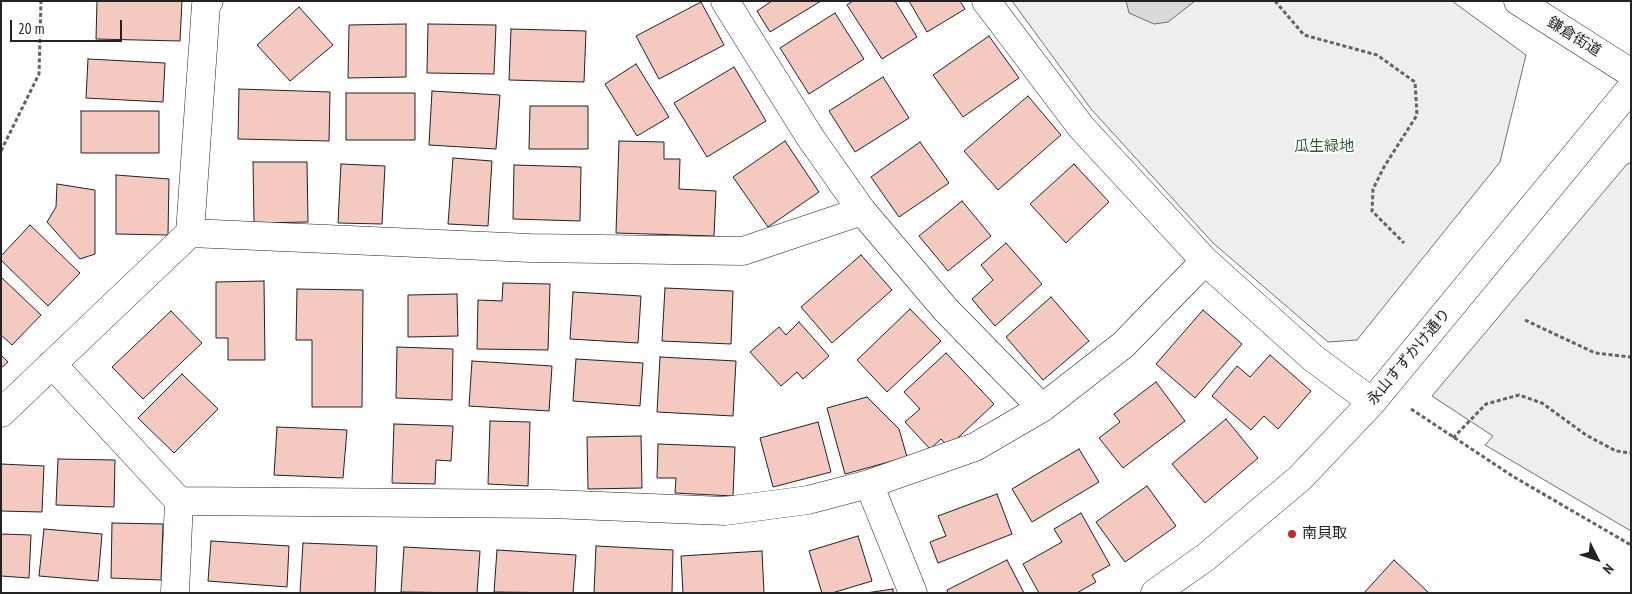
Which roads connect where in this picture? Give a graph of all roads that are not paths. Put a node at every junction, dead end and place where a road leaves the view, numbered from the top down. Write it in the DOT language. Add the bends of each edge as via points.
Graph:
graph roads {
  1 [pos="209,1"];
  2 [pos="725,1"];
  3 [pos="986,1"];
  4 [pos="1518,1"];
  5 [pos="1631,73"];
  6 [pos="1631,88"];
  7 [pos="862,211"];
  8 [pos="190,233"];
  9 [pos="1205,261"];
  10 [pos="52,364"];
  11 [pos="1372,402"];
  12 [pos="1042,408"];
  13 [pos="1,413"];
  14 [pos="869,484"];
  15 [pos="179,501"];
  16 [pos="175,593"];
  17 [pos="913,593"];
  18 [pos="1155,593"];
  1 -- 8 [label="street" via="206,5"];
  2 -- 7 [label="street" via="810,137"];
  3 -- 9 [label="street" via="1081,127"];
  4 -- 5 [label="street, 鎌倉街道"];
  6 -- 11 [label="street, 永山すずかけ通り"];
  7 -- 8 [label="street" via="743,251 530,248"];
  7 -- 12 [label="street" via="946,310"];
  8 -- 10 [label="street"];
  9 -- 11 [label="street" via="1313,358"];
  9 -- 12 [label="street" via="1124,346"];
  10 -- 13 [label="street"];
  10 -- 15 [label="street"];
  11 -- 18 [label="street, 永山すずかけ通り" via="1300,478 1206,557"];
  12 -- 14 [label="street" via="975,447"];
  14 -- 15 [label="street" via="808,500 726,511 551,504"];
  14 -- 17 [label="street"];
  15 -- 16 [label="street"];
}
